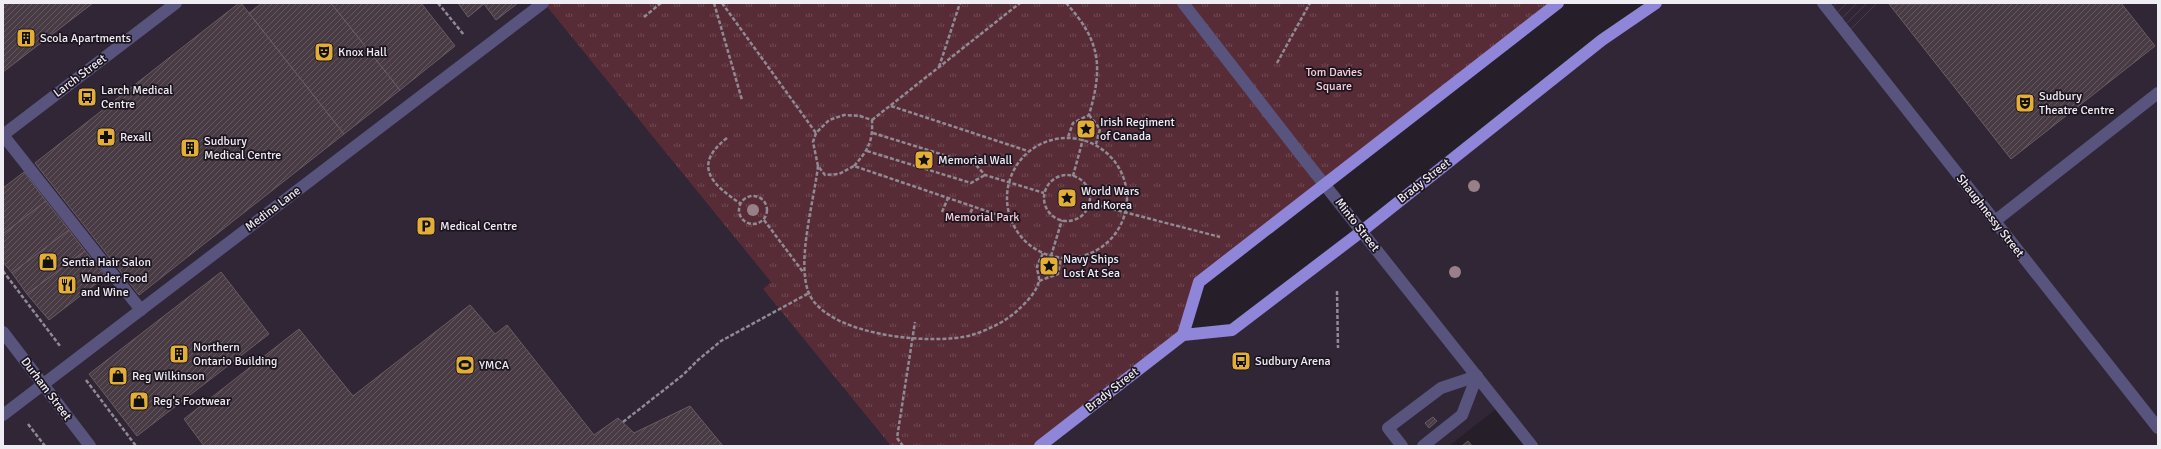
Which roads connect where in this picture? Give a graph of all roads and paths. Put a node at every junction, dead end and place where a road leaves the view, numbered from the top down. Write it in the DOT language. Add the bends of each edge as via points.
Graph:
graph roads {
  1 [pos="176,3"];
  2 [pos="438,3"];
  3 [pos="543,3"];
  4 [pos="661,3"];
  5 [pos="714,3"];
  6 [pos="722,3"];
  7 [pos="960,3"];
  8 [pos="1020,3"];
  9 [pos="1066,3"];
  10 [pos="1183,3"];
  11 [pos="1310,3"];
  12 [pos="1558,3"];
  13 [pos="1656,3"];
  14 [pos="1823,3"];
  15 [pos="644,17"];
  16 [pos="478,53"];
  17 [pos="1278,63"];
  18 [pos="939,67"];
  19 [pos="2158,93"];
  20 [pos="742,100"];
  21 [pos="891,106"];
  22 [pos="1089,115"];
  23 [pos="872,120"];
  24 [pos="816,133"];
  25 [pos="873,133"];
  26 [pos="3,135"];
  27 [pos="1068,137"];
  28 [pos="727,138"];
  29 [pos="1083,140"];
  30 [pos="1096,144"];
  31 [pos="867,151"];
  32 [pos="1028,151"];
  33 [pos="818,166"];
  34 [pos="854,166"];
  35 [pos="984,175"];
  36 [pos="1073,176"];
  37 [pos="1008,183"];
  38 [pos="1324,184"];
  39 [pos="1044,193"];
  40 [pos="948,198"];
  41 [pos="1089,203"];
  42 [pos="741,204"];
  43 [pos="973,206"];
  44 [pos="942,212"];
  45 [pos="1126,213"];
  46 [pos="968,218"];
  47 [pos="1010,219"];
  48 [pos="764,220"];
  49 [pos="1062,220"];
  50 [pos="1995,221"];
  51 [pos="1362,231"];
  52 [pos="1222,238"];
  53 [pos="1043,253"];
  54 [pos="1051,256"];
  55 [pos="1061,258"];
  56 [pos="804,273"];
  57 [pos="1039,281"];
  58 [pos="1337,290"];
  59 [pos="809,293"];
  60 [pos="141,310"];
  61 [pos="915,322"];
  62 [pos="3,332"];
  63 [pos="1183,335"];
  64 [pos="912,338"];
  65 [pos="1338,348"];
  66 [pos="1477,376"];
  67 [pos="43,385"];
  68 [pos="3,415"];
  69 [pos="623,422"];
  70 [pos="2158,428"];
  71 [pos="90,446"];
  72 [pos="904,446"];
  73 [pos="1040,446"];
  74 [pos="1402,446"];
  75 [pos="1423,446"];
  76 [pos="1532,446"];
  1 -- 26 [label="street, Larch Street"];
  2 -- 16 [label="path"];
  3 -- 16 [label="street, Medina Lane"];
  4 -- 15 [label="path"];
  5 -- 20 [label="path"];
  6 -- 24 [label="path"];
  7 -- 18 [label="path"];
  8 -- 18 [label="path"];
  9 -- 22 [label="path" via="1083,21 1094,44 1098,64 1094,100"];
  10 -- 38 [label="street, Minto Street"];
  11 -- 17 [label="path"];
  12 -- 38 [label="main road"];
  13 -- 51 [label="main road, Brady Street" via="1602,40"];
  14 -- 50 [label="street, Shaughnessy Street"];
  16 -- 60 [label="street, Medina Lane"];
  18 -- 21 [label="path"];
  19 -- 50 [label="street"];
  21 -- 23 [label="path"];
  21 -- 32 [label="path"];
  22 -- 27 [label="path" via="1073,123"];
  22 -- 30 [label="path" via="1100,129"];
  23 -- 24 [label="path" via="844,115 829,120"];
  23 -- 25 [label="path"];
  24 -- 33 [label="path" via="813,142"];
  25 -- 31 [label="path"];
  25 -- 35 [label="path" via="976,165"];
  26 -- 60 [label="street"];
  27 -- 29 [label="path"];
  27 -- 32 [label="path" via="1054,138"];
  28 -- 42 [label="path" via="717,145 710,158 709,174 714,184"];
  29 -- 30 [label="path"];
  29 -- 36 [label="path"];
  30 -- 45 [label="path" via="1116,162 1123,173 1128,200"];
  31 -- 34 [label="path"];
  31 -- 35 [label="path" via="970,182"];
  32 -- 37 [label="path" via="1016,165"];
  33 -- 34 [label="path" via="826,175 839,174"];
  33 -- 56 [label="path"];
  34 -- 40 [label="path"];
  35 -- 37 [label="path"];
  36 -- 39 [label="path" via="1056,178"];
  36 -- 41 [label="path" via="1086,185"];
  37 -- 39 [label="path"];
  37 -- 47 [label="path" via="1006,195"];
  38 -- 51 [label="street, Minto Street"];
  38 -- 63 [label="main road" via="1199,282"];
  39 -- 49 [label="path" via="1047,210"];
  40 -- 43 [label="path"];
  40 -- 44 [label="path"];
  41 -- 45 [label="path"];
  41 -- 49 [label="path" via="1080,217 1070,221"];
  42 -- 48 [label="path" via="739,211 746,222 753,224"];
  42 -- 48 [label="path" via="750,197 761,198 767,210"];
  43 -- 46 [label="path"];
  43 -- 47 [label="path"];
  45 -- 52 [label="path"];
  45 -- 55 [label="path" via="1113,238 1102,247 1076,258"];
  47 -- 53 [label="path" via="1017,233 1028,245"];
  48 -- 56 [label="path"];
  49 -- 54 [label="path"];
  50 -- 70 [label="street, Shaughnessy Street"];
  51 -- 63 [label="main road, Brady Street" via="1232,330"];
  51 -- 66 [label="street, Minto Street"];
  53 -- 54 [label="path"];
  53 -- 57 [label="path" via="1037,268"];
  54 -- 55 [label="path"];
  55 -- 57 [label="path" via="1058,274"];
  56 -- 59 [label="path"];
  57 -- 64 [label="path" via="1030,298 1020,309 1006,320 989,328 971,335"];
  58 -- 65 [label="path"];
  59 -- 64 [label="path" via="818,307 855,327 880,334"];
  59 -- 69 [label="path" via="721,341"];
  60 -- 67 [label="street, Medina Lane"];
  61 -- 64 [label="path"];
  62 -- 67 [label="street, Durham Street"];
  63 -- 73 [label="main road, Brady Street"];
  64 -- 72 [label="path" via="897,438"];
  66 -- 74 [label="street" via="1441,388 1388,428"];
  66 -- 75 [label="street" via="1462,415"];
  66 -- 76 [label="street, Minto Street"];
  67 -- 68 [label="street, Medina Lane"];
  67 -- 71 [label="street, Durham Street"];
}
